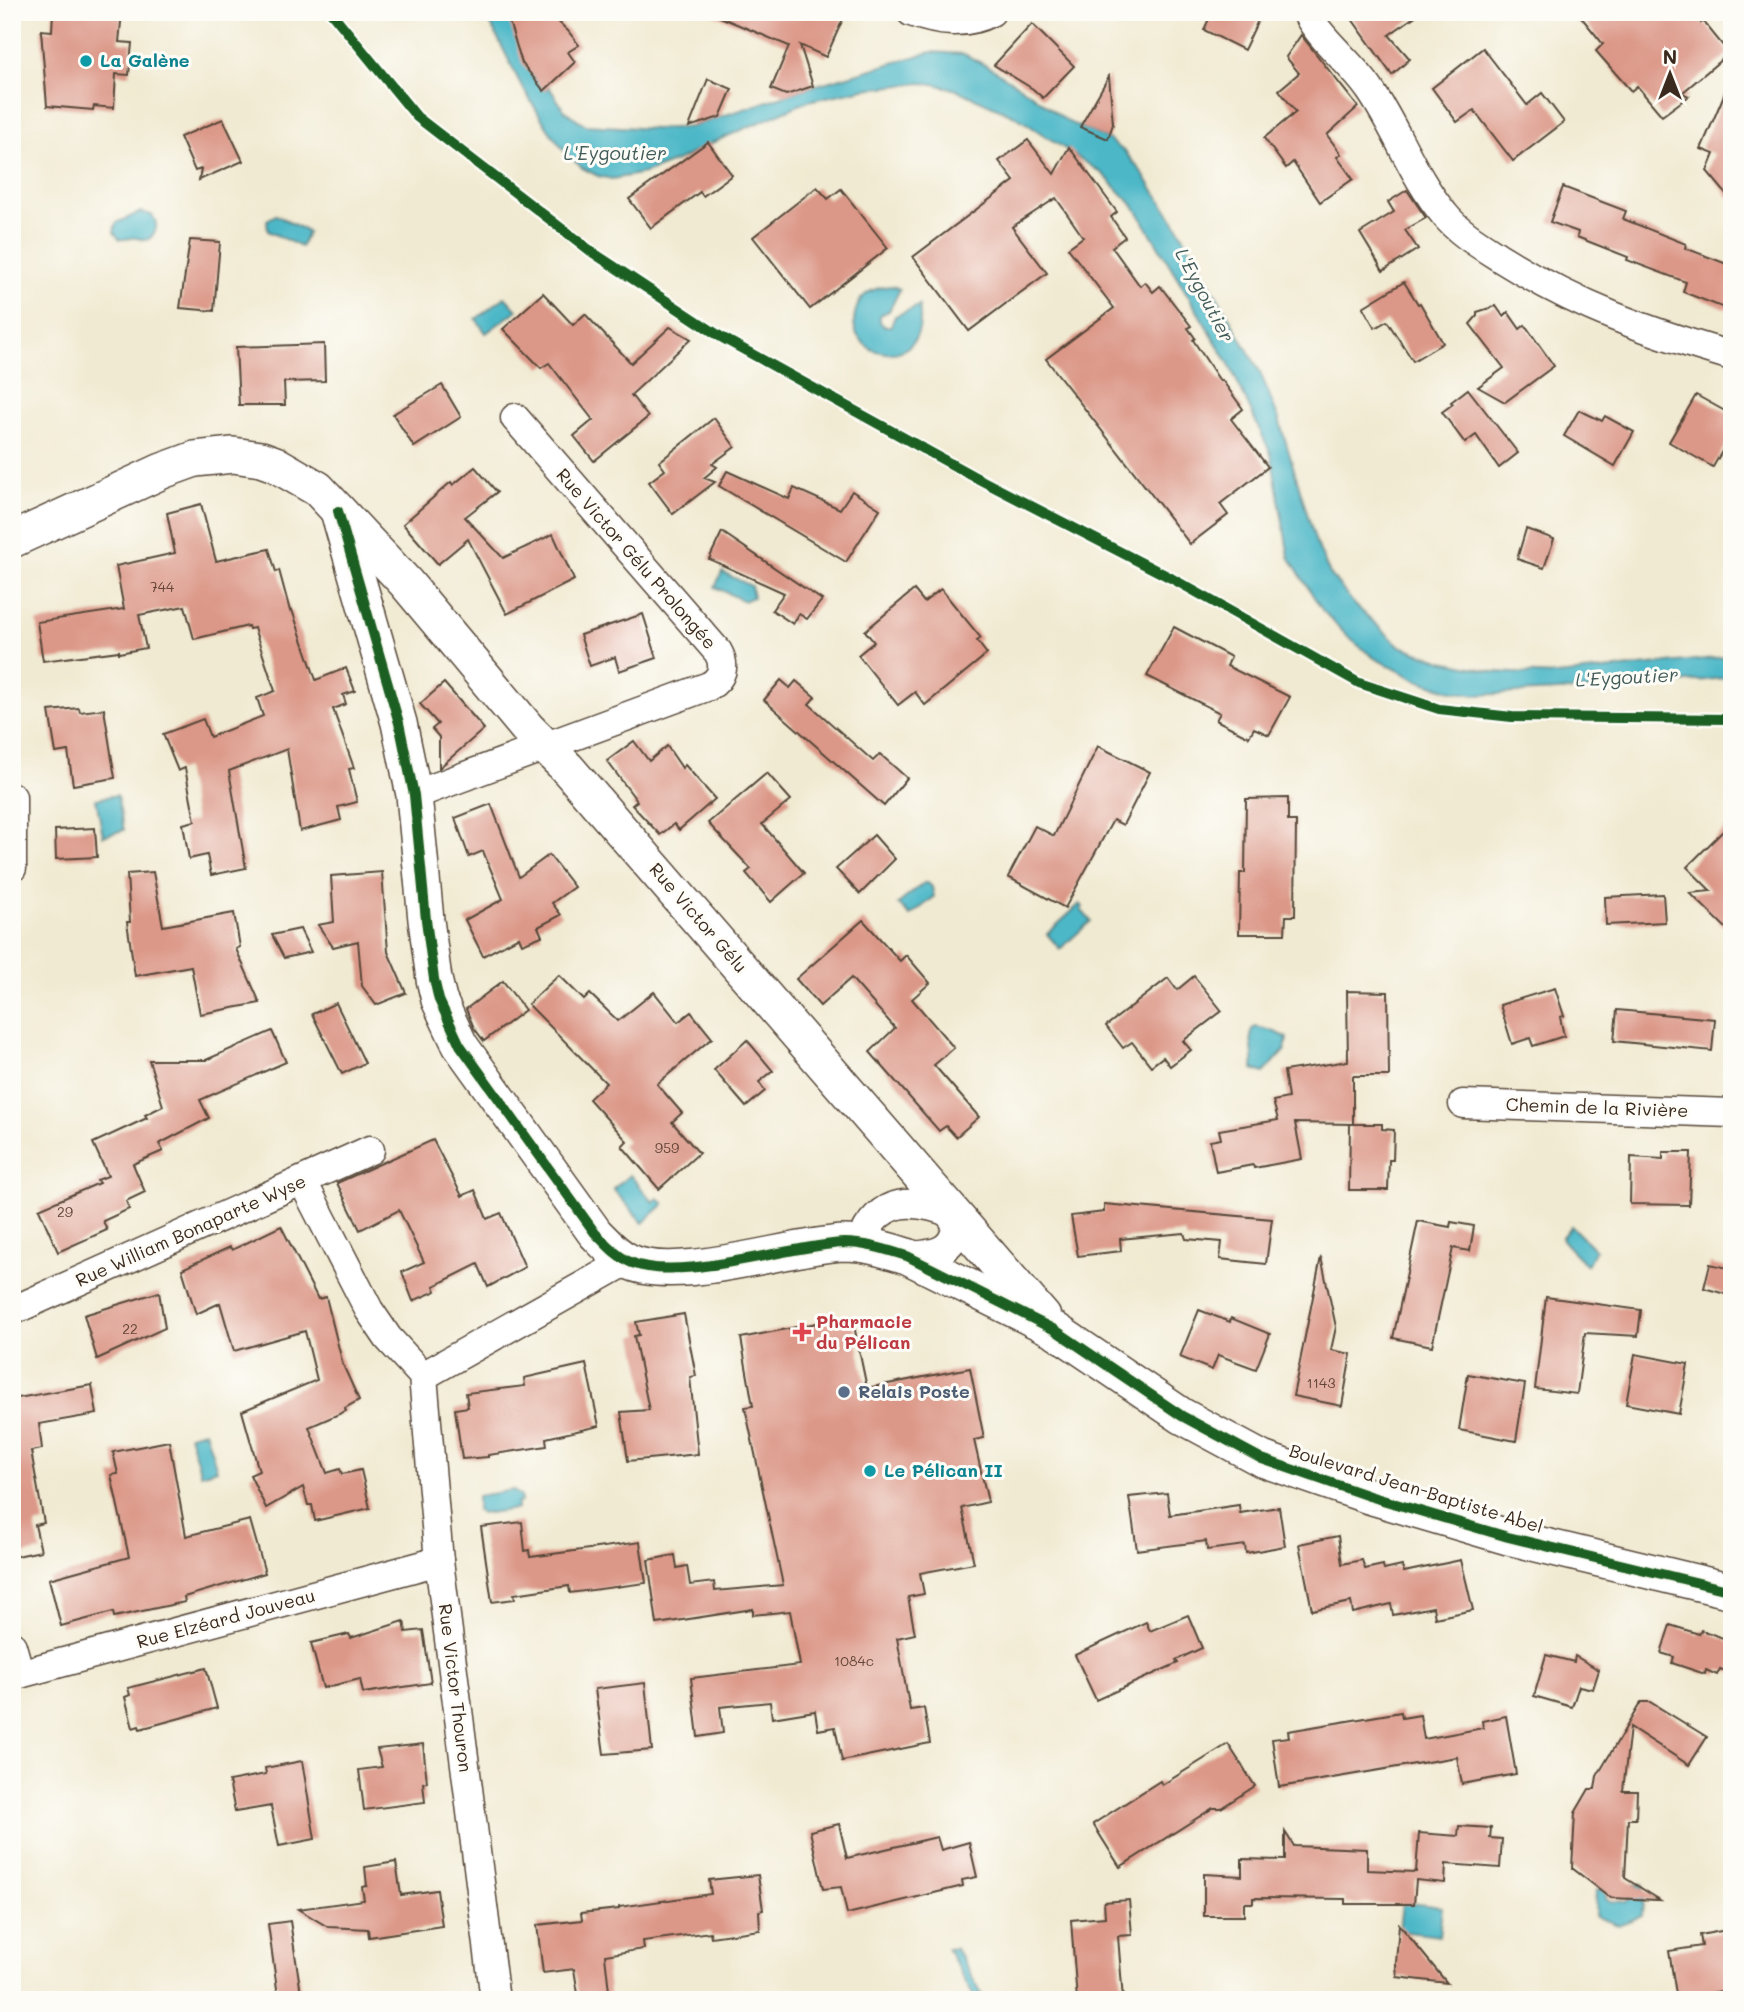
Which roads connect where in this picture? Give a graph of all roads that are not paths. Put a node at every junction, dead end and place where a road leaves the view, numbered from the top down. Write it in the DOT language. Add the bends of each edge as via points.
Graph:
graph roads {
  1 [pos="911,12"];
  2 [pos="991,12"];
  3 [pos="1306,12"];
  4 [pos="1732,356"];
  5 [pos="515,418"];
  6 [pos="338,510"];
  7 [pos="12,540"];
  8 [pos="406,583"];
  9 [pos="366,603"];
  10 [pos="545,748"];
  11 [pos="414,795"];
  12 [pos="12,797"];
  13 [pos="12,868"];
  14 [pos="1463,1104"];
  15 [pos="1732,1113"];
  16 [pos="370,1150"];
  17 [pos="303,1182"];
  18 [pos="956,1215"];
  19 [pos="860,1244"];
  20 [pos="907,1256"];
  21 [pos="627,1261"];
  22 [pos="12,1311"];
  23 [pos="1055,1330"];
  24 [pos="423,1376"];
  25 [pos="439,1562"];
  26 [pos="1732,1591"];
  27 [pos="12,1646"];
  28 [pos="16,1675"];
  29 [pos="495,2000"];
  1 -- 2 [label="street" via="949,22"];
  3 -- 4 [label="street" via="1369,89 1436,203 1458,228 1567,297 1629,324"];
  5 -- 10 [label="street, Rue Victor Gélu Prolongée" via="718,652 722,664 720,677 709,686"];
  6 -- 7 [label="street, Boulevard Jean-Baptiste Abel" via="318,489 275,464 247,457 213,457 162,471"];
  6 -- 8 [label="street, Rue Victor Gélu"];
  6 -- 9 [label="street, Boulevard Jean-Baptiste Abel"];
  8 -- 9 [label="street" via="381,584"];
  8 -- 10 [label="street, Rue Victor Gélu"];
  9 -- 11 [label="street, Boulevard Jean-Baptiste Abel"];
  10 -- 11 [label="street, Rue Victor Gélu Prolongée"];
  10 -- 18 [label="street, Rue Victor Gélu"];
  11 -- 21 [label="street, Boulevard Jean-Baptiste Abel" via="434,979 447,1020 496,1097 595,1233"];
  12 -- 13 [label="street"];
  14 -- 15 [label="street, Chemin de la Rivière"];
  16 -- 17 [label="street, Rue William Bonaparte Wyse"];
  17 -- 22 [label="street, Rue William Bonaparte Wyse"];
  17 -- 24 [label="street" via="369,1310"];
  18 -- 19 [label="street" via="926,1204 902,1205 880,1213"];
  18 -- 20 [label="street" via="956,1235 942,1250"];
  18 -- 23 [label="street, Rue Victor Gélu"];
  19 -- 20 [label="street, Boulevard Jean-Baptiste Abel"];
  19 -- 21 [label="street, Boulevard Jean-Baptiste Abel" via="678,1269"];
  20 -- 23 [label="street, Boulevard Jean-Baptiste Abel"];
  21 -- 24 [label="street"];
  23 -- 26 [label="street, Boulevard Jean-Baptiste Abel" via="1182,1416 1262,1459 1508,1537"];
  24 -- 25 [label="street, Rue Victor Thouron"];
  25 -- 28 [label="street, Rue Elzéard Jouveau"];
  25 -- 29 [label="street, Rue Victor Thouron"];
  27 -- 28 [label="street"];
}
